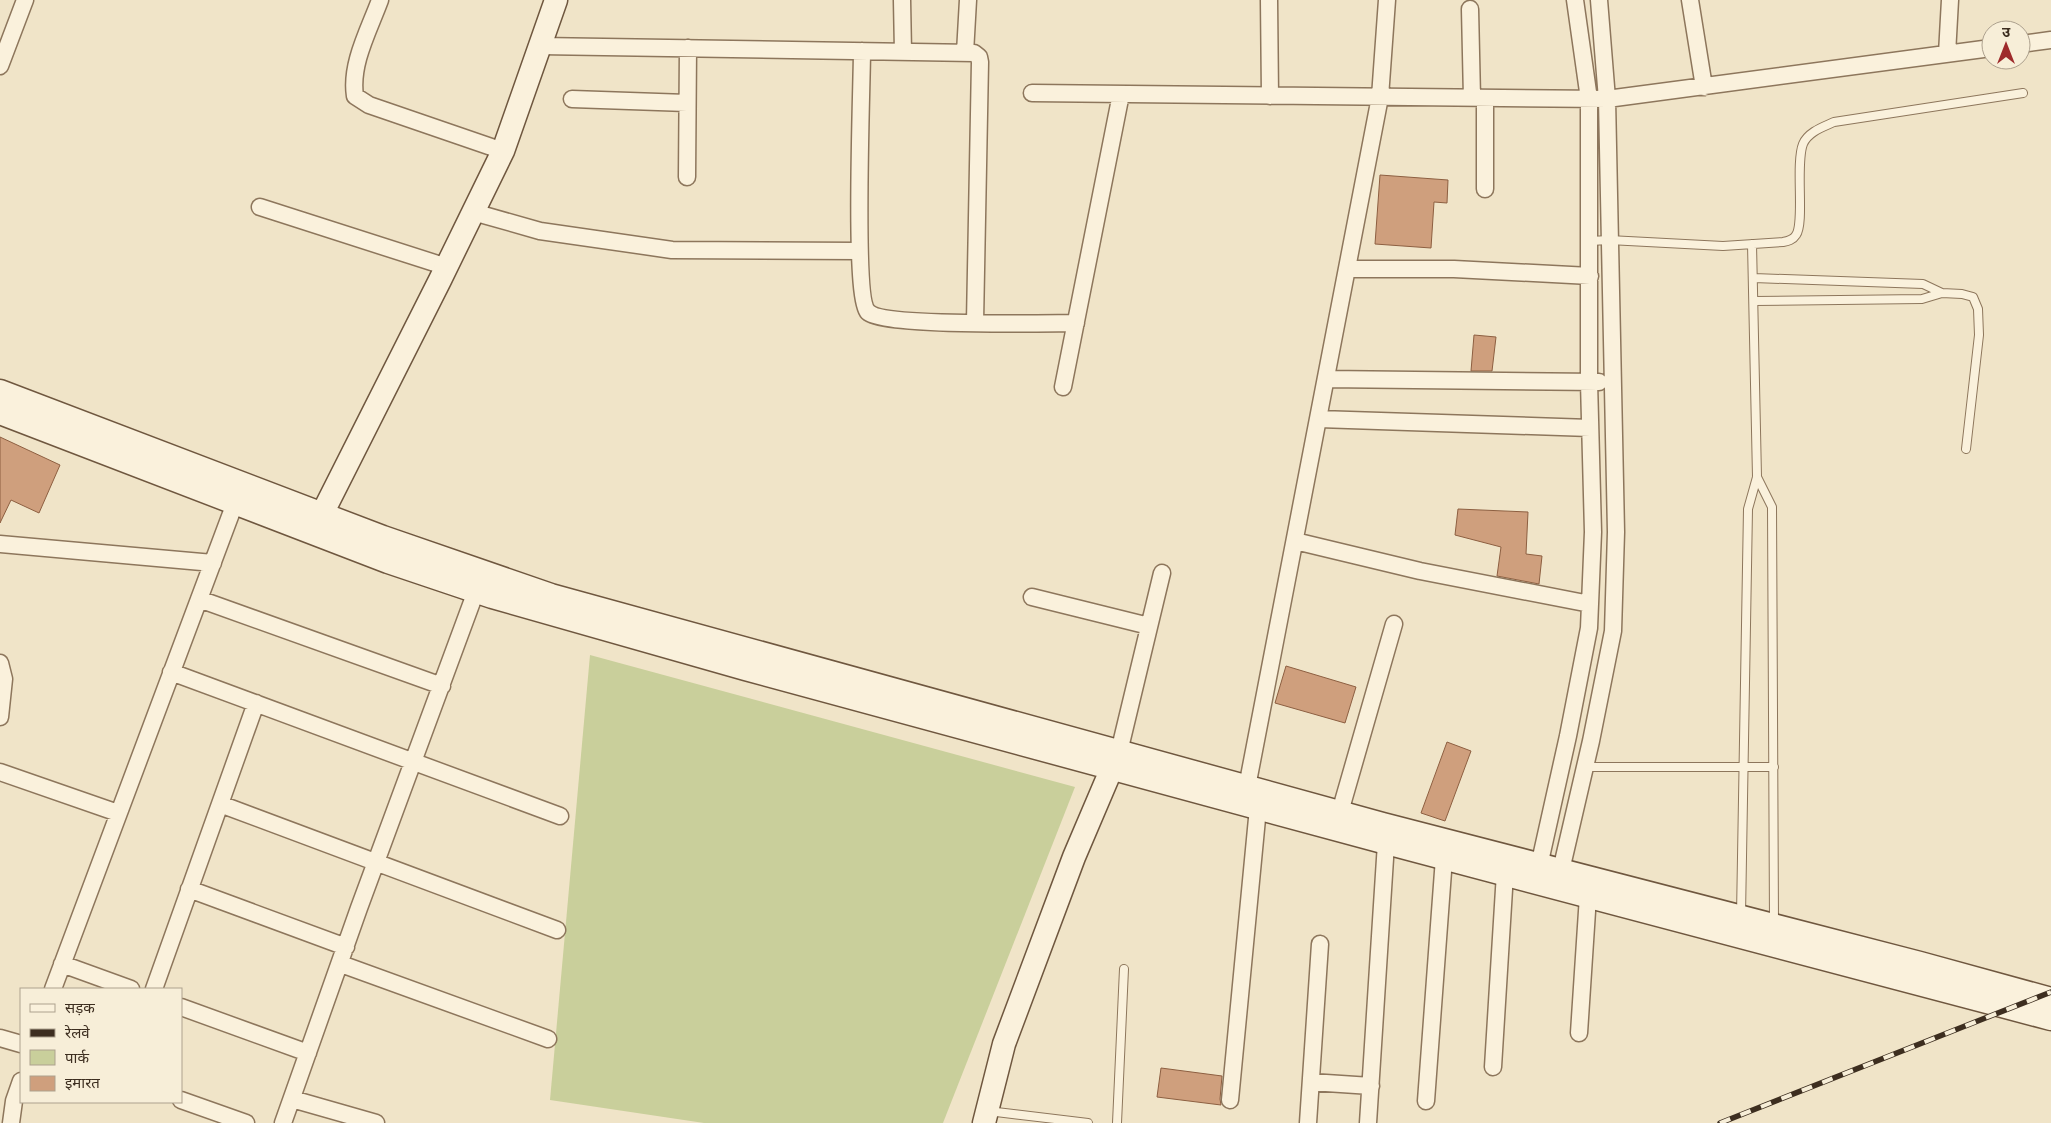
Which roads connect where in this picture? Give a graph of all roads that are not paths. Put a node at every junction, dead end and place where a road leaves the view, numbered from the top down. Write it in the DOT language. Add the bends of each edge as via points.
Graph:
graph roads {
  1 [pos="25,0"];
  2 [pos="380,0"];
  3 [pos="556,0"];
  4 [pos="902,0"];
  5 [pos="968,0"];
  6 [pos="1269,0"];
  7 [pos="1387,0"];
  8 [pos="1575,0"];
  9 [pos="1598,0"];
  10 [pos="1690,0"];
  11 [pos="1950,0"];
  12 [pos="1470,8"];
  13 [pos="2051,40"];
  14 [pos="2031,43"];
  15 [pos="540,46"];
  16 [pos="688,48"];
  17 [pos="1981,49"];
  18 [pos="862,51"];
  19 [pos="903,52"];
  20 [pos="965,53"];
  21 [pos="1947,54"];
  22 [pos="0,66"];
  23 [pos="1704,87"];
  24 [pos="1032,93"];
  25 [pos="2023,93"];
  26 [pos="1121,94"];
  27 [pos="1270,96"];
  28 [pos="1380,97"];
  29 [pos="1478,98"];
  30 [pos="572,99"];
  31 [pos="1589,99"];
  32 [pos="1607,99"];
  33 [pos="687,104"];
  34 [pos="503,151"];
  35 [pos="686,177"];
  36 [pos="1485,188"];
  37 [pos="260,207"];
  38 [pos="473,212"];
  39 [pos="1609,240"];
  40 [pos="1590,241"];
  41 [pos="1752,244"];
  42 [pos="859,251"];
  43 [pos="447,267"];
  44 [pos="1347,269"];
  45 [pos="1590,276"];
  46 [pos="1754,278"];
  47 [pos="1942,293"];
  48 [pos="1754,301"];
  49 [pos="974,322"];
  50 [pos="1076,323"];
  51 [pos="1326,379"];
  52 [pos="1589,382"];
  53 [pos="1613,382"];
  54 [pos="1064,387"];
  55 [pos="0,391"];
  56 [pos="0,413"];
  57 [pos="1319,419"];
  58 [pos="1590,428"];
  59 [pos="1966,449"];
  60 [pos="1757,477"];
  61 [pos="235,503"];
  62 [pos="317,523"];
  63 [pos="1295,542"];
  64 [pos="0,544"];
  65 [pos="213,563"];
  66 [pos="1162,573"];
  67 [pos="480,582"];
  68 [pos="1032,597"];
  69 [pos="199,598"];
  70 [pos="1590,604"];
  71 [pos="1394,624"];
  72 [pos="1149,626"];
  73 [pos="0,663"];
  74 [pos="171,672"];
  75 [pos="442,686"];
  76 [pos="256,703"];
  77 [pos="0,717"];
  78 [pos="1116,760"];
  79 [pos="414,761"];
  80 [pos="1585,767"];
  81 [pos="1743,767"];
  82 [pos="1774,767"];
  83 [pos="0,772"];
  84 [pos="1247,787"];
  85 [pos="220,804"];
  86 [pos="1258,808"];
  87 [pos="1340,812"];
  88 [pos="118,813"];
  89 [pos="560,816"];
  90 [pos="1386,843"];
  91 [pos="1444,858"];
  92 [pos="376,862"];
  93 [pos="1505,873"];
  94 [pos="1537,873"];
  95 [pos="1559,879"];
  96 [pos="190,890"];
  97 [pos="1588,896"];
  98 [pos="1740,927"];
  99 [pos="557,930"];
  100 [pos="1774,936"];
  101 [pos="1320,944"];
  102 [pos="346,947"];
  103 [pos="62,964"];
  104 [pos="341,964"];
  105 [pos="1124,969"];
  106 [pos="53,988"];
  107 [pos="129,988"];
  108 [pos="154,988"];
  109 [pos="2051,999"];
  110 [pos="182,1007"];
  111 [pos="2051,1019"];
  112 [pos="1578,1033"];
  113 [pos="0,1038"];
  114 [pos="548,1039"];
  115 [pos="20,1044"];
  116 [pos="308,1053"];
  117 [pos="1493,1066"];
  118 [pos="1311,1082"];
  119 [pos="20,1084"];
  120 [pos="1370,1086"];
  121 [pos="292,1099"];
  122 [pos="1230,1100"];
  123 [pos="182,1101"];
  124 [pos="1426,1102"];
  125 [pos="206,1116"];
  126 [pos="985,1117"];
  127 [pos="11,1123"];
  128 [pos="246,1123"];
  129 [pos="283,1123"];
  130 [pos="376,1123"];
  131 [pos="1088,1123"];
  132 [pos="1117,1123"];
  133 [pos="1308,1123"];
  134 [pos="1368,1123"];
  1 -- 22 [label="street"];
  2 -- 34 [label="street" via="354,70 355,96 369,105"];
  3 -- 15 [label="main road"];
  4 -- 19 [label="street"];
  5 -- 20 [label="street"];
  6 -- 27 [label="street"];
  7 -- 28 [label="street"];
  8 -- 31 [label="street"];
  9 -- 32 [label="street"];
  10 -- 23 [label="street"];
  11 -- 21 [label="street"];
  12 -- 29 [label="street"];
  13 -- 14 [label="street"];
  15 -- 16 [label="street"];
  15 -- 34 [label="main road"];
  16 -- 18 [label="street"];
  16 -- 33 [label="street"];
  17 -- 21 [label="street"];
  18 -- 19 [label="street"];
  18 -- 42 [label="street"];
  19 -- 20 [label="street"];
  20 -- 49 [label="street" via="974,53 980,62"];
  21 -- 23 [label="street"];
  23 -- 32 [label="street"];
  24 -- 26 [label="street"];
  25 -- 41 [label="lane" via="1834,122 1814,131 1803,143 1797,234 1792,240"];
  26 -- 27 [label="street"];
  26 -- 50 [label="street"];
  27 -- 28 [label="street"];
  28 -- 29 [label="street"];
  28 -- 44 [label="street"];
  29 -- 31 [label="street"];
  29 -- 36 [label="street"];
  30 -- 33 [label="street"];
  31 -- 32 [label="street"];
  31 -- 40 [label="street"];
  32 -- 39 [label="street"];
  33 -- 35 [label="street"];
  34 -- 38 [label="main road"];
  37 -- 43 [label="street"];
  38 -- 42 [label="street" via="540,231 672,250"];
  38 -- 43 [label="main road"];
  39 -- 40 [label="lane"];
  39 -- 41 [label="lane" via="1723,246"];
  39 -- 53 [label="street"];
  40 -- 45 [label="street"];
  41 -- 46 [label="lane"];
  42 -- 49 [label="street" via="864,305 876,317 918,322"];
  43 -- 62 [label="main road"];
  44 -- 45 [label="street" via="1454,269"];
  44 -- 51 [label="street"];
  45 -- 52 [label="street"];
  46 -- 47 [label="lane" via="1924,284"];
  46 -- 48 [label="lane"];
  47 -- 48 [label="lane" via="1922,300"];
  47 -- 59 [label="lane" via="1973,297 1978,309 1979,335"];
  48 -- 60 [label="lane"];
  49 -- 50 [label="street"];
  50 -- 54 [label="street"];
  51 -- 52 [label="street"];
  51 -- 57 [label="street"];
  52 -- 53 [label="street"];
  52 -- 58 [label="street"];
  53 -- 80 [label="street" via="1616,532 1613,631"];
  55 -- 62 [label="main road"];
  56 -- 61 [label="main road"];
  57 -- 58 [label="street"];
  57 -- 63 [label="street"];
  58 -- 70 [label="street"];
  60 -- 81 [label="lane" via="1748,509"];
  60 -- 82 [label="lane" via="1772,507"];
  61 -- 62 [label="main road"];
  61 -- 65 [label="street"];
  62 -- 67 [label="main road"];
  63 -- 70 [label="street" via="1420,571"];
  63 -- 84 [label="street"];
  64 -- 65 [label="street"];
  65 -- 69 [label="street"];
  66 -- 72 [label="street"];
  67 -- 75 [label="street"];
  67 -- 78 [label="main road" via="551,595 896,700"];
  68 -- 72 [label="street"];
  69 -- 74 [label="street"];
  69 -- 75 [label="street"];
  70 -- 94 [label="street" via="1568,736"];
  71 -- 87 [label="street"];
  72 -- 78 [label="street"];
  73 -- 77 [label="street" via="4,679"];
  74 -- 76 [label="street"];
  74 -- 88 [label="street"];
  75 -- 79 [label="street"];
  76 -- 79 [label="street"];
  76 -- 85 [label="street"];
  78 -- 84 [label="main road"];
  78 -- 86 [label="main road"];
  78 -- 126 [label="main road" via="1074,858 1004,1044"];
  79 -- 89 [label="street"];
  79 -- 92 [label="street"];
  80 -- 81 [label="lane"];
  80 -- 95 [label="street"];
  81 -- 82 [label="lane"];
  81 -- 98 [label="lane"];
  82 -- 100 [label="lane"];
  83 -- 88 [label="street"];
  84 -- 87 [label="main road"];
  85 -- 92 [label="street"];
  85 -- 96 [label="street"];
  86 -- 90 [label="main road"];
  86 -- 122 [label="street"];
  87 -- 94 [label="main road"];
  88 -- 103 [label="street"];
  90 -- 91 [label="main road"];
  90 -- 120 [label="street"];
  91 -- 93 [label="main road"];
  91 -- 124 [label="street"];
  92 -- 99 [label="street"];
  92 -- 102 [label="street"];
  93 -- 94 [label="main road"];
  93 -- 117 [label="street"];
  94 -- 95 [label="main road"];
  95 -- 97 [label="main road"];
  95 -- 98 [label="main road"];
  96 -- 102 [label="street"];
  96 -- 108 [label="street"];
  97 -- 98 [label="main road"];
  97 -- 112 [label="street"];
  98 -- 100 [label="main road"];
  100 -- 109 [label="main road"];
  100 -- 111 [label="main road"];
  101 -- 118 [label="street"];
  102 -- 104 [label="street"];
  103 -- 106 [label="street"];
  103 -- 107 [label="street"];
  104 -- 114 [label="street"];
  104 -- 116 [label="street"];
  105 -- 132 [label="lane"];
  110 -- 116 [label="street"];
  113 -- 115 [label="street"];
  116 -- 121 [label="street"];
  118 -- 120 [label="street"];
  118 -- 133 [label="street"];
  119 -- 127 [label="street"];
  120 -- 134 [label="street"];
  121 -- 129 [label="street"];
  121 -- 130 [label="street"];
  123 -- 125 [label="street"];
  125 -- 128 [label="street"];
  126 -- 131 [label="lane"];
}
